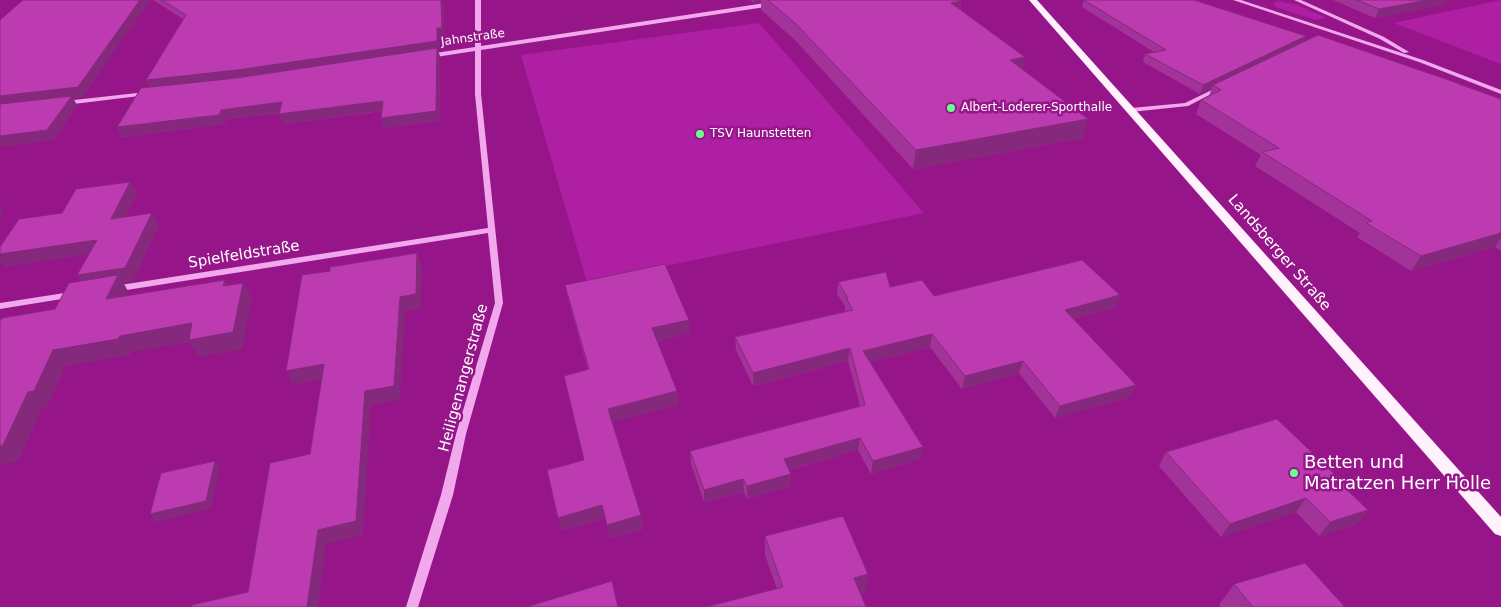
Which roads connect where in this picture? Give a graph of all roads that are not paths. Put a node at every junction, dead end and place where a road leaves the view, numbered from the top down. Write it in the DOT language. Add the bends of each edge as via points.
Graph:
graph roads {
  1 [pos="478,0"];
  2 [pos="1033,0"];
  3 [pos="1236,0"];
  4 [pos="1256,0"];
  5 [pos="1297,0"];
  6 [pos="783,2"];
  7 [pos="1246,3"];
  8 [pos="1335,32"];
  9 [pos="1328,36"];
  10 [pos="477,49"];
  11 [pos="419,57"];
  12 [pos="1421,61"];
  13 [pos="1229,84"];
  14 [pos="1501,92"];
  15 [pos="154,93"];
  16 [pos="58,104"];
  17 [pos="1131,110"];
  18 [pos="492,230"];
  19 [pos="108,290"];
  20 [pos="79,294"];
  21 [pos="0,306"];
  22 [pos="1501,529"];
  23 [pos="412,607"];
  1 -- 10 [label="street, Heiligenangerstraße"];
  2 -- 17 [label="main road, Landsberger Straße"];
  3 -- 7 [label="street"];
  4 -- 7 [label="street"];
  5 -- 12 [label="street" via="1382,38"];
  6 -- 10 [label="street, Jahnstraße"];
  7 -- 8 [label="street"];
  8 -- 9 [label="street"];
  8 -- 12 [label="street"];
  10 -- 11 [label="street, Jahnstraße"];
  10 -- 18 [label="street, Heiligenangerstraße" via="478,94"];
  12 -- 14 [label="street"];
  13 -- 17 [label="street" via="1186,105"];
  15 -- 16 [label="street"];
  17 -- 22 [label="main road, Landsberger Straße"];
  18 -- 19 [label="street, Spielfeldstraße"];
  18 -- 23 [label="street, Heiligenangerstraße" via="499,303 496,319"];
  20 -- 21 [label="street"];
}
